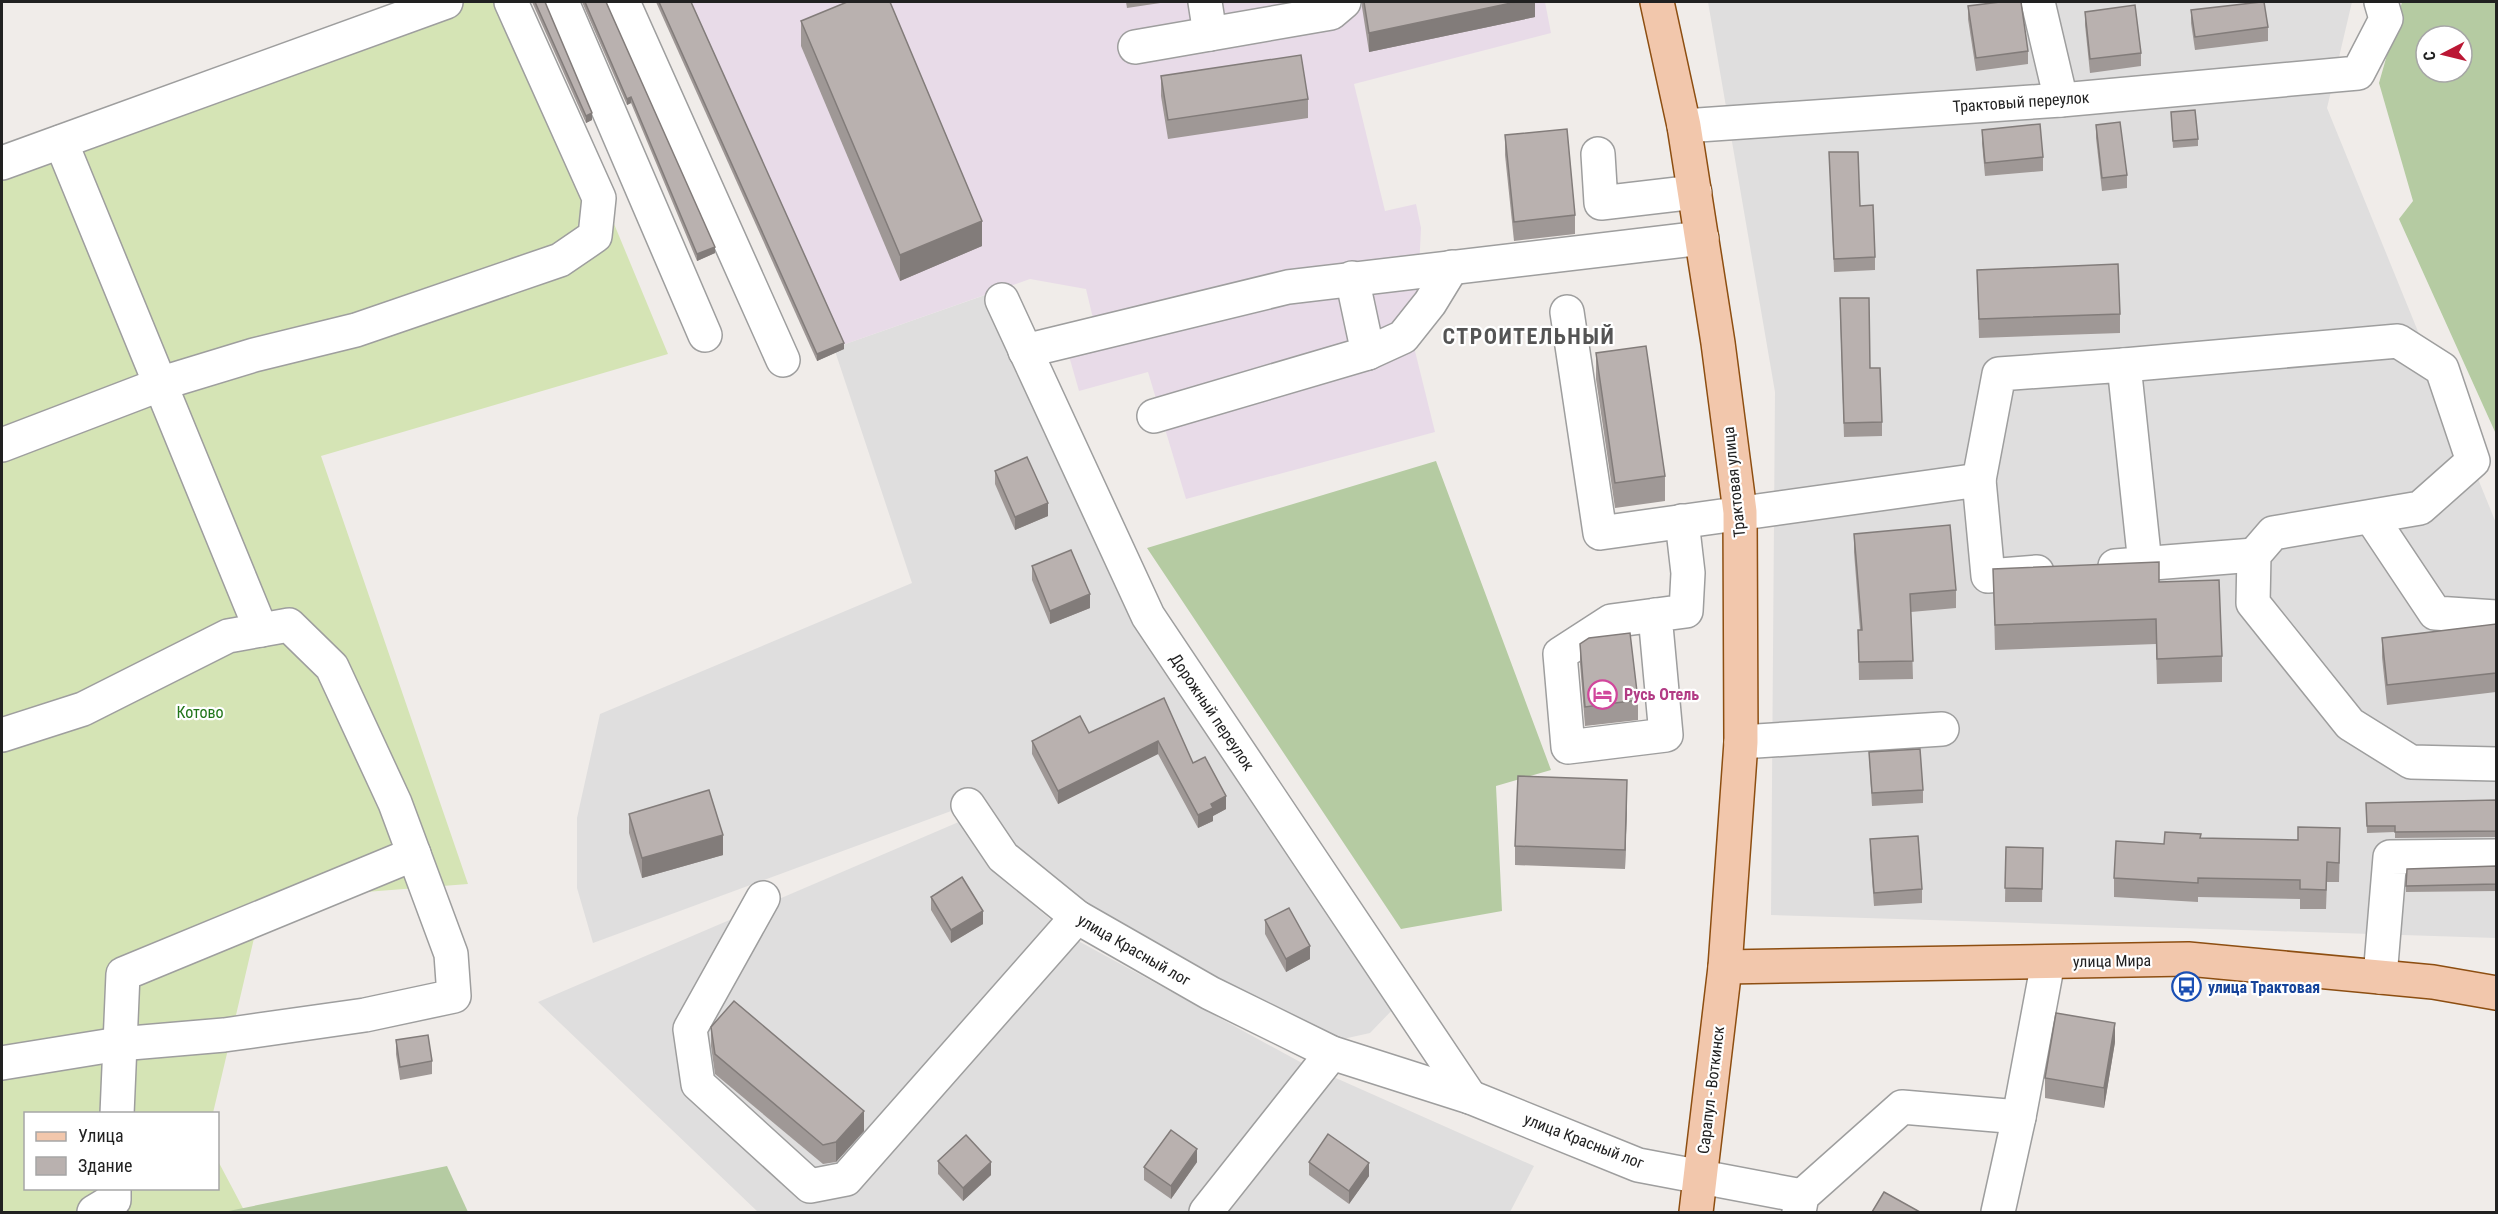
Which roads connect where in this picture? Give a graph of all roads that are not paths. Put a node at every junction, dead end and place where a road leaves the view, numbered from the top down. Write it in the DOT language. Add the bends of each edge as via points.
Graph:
graph roads {
  1 [pos="446,2"];
  2 [pos="511,2"];
  3 [pos="562,2"];
  4 [pos="623,2"];
  5 [pos="1205,2"];
  6 [pos="1344,2"];
  7 [pos="1657,2"];
  8 [pos="2038,2"];
  9 [pos="2381,2"];
  10 [pos="1210,34"];
  11 [pos="1135,47"];
  12 [pos="2061,100"];
  13 [pos="1684,126"];
  14 [pos="61,142"];
  15 [pos="1598,154"];
  16 [pos="2,163"];
  17 [pos="1695,192"];
  18 [pos="1702,238"];
  19 [pos="1452,267"];
  20 [pos="1352,278"];
  21 [pos="1002,300"];
  22 [pos="1567,312"];
  23 [pos="705,335"];
  24 [pos="1025,351"];
  25 [pos="1368,353"];
  26 [pos="783,360"];
  27 [pos="2124,365"];
  28 [pos="160,385"];
  29 [pos="1154,416"];
  30 [pos="2,445"];
  31 [pos="1979,480"];
  32 [pos="1740,512"];
  33 [pos="2371,517"];
  34 [pos="1682,521"];
  35 [pos="2254,555"];
  36 [pos="2145,564"];
  37 [pos="1655,615"];
  38 [pos="2496,617"];
  39 [pos="261,630"];
  40 [pos="1942,729"];
  41 [pos="2,735"];
  42 [pos="1742,742"];
  43 [pos="2496,764"];
  44 [pos="969,805"];
  45 [pos="414,854"];
  46 [pos="2496,856"];
  47 [pos="763,898"];
  48 [pos="1077,917"];
  49 [pos="2048,962"];
  50 [pos="1725,967"];
  51 [pos="2380,977"];
  52 [pos="2496,993"];
  53 [pos="119,1044"];
  54 [pos="1332,1053"];
  55 [pos="2,1063"];
  56 [pos="1470,1097"];
  57 [pos="117,1112"];
  58 [pos="2019,1117"];
  59 [pos="1701,1176"];
  60 [pos="1800,1204"];
  61 [pos="1206,1212"];
  62 [pos="1695,1212"];
  63 [pos="1998,1212"];
  1 -- 14 [label="street"];
  2 -- 28 [label="street" via="599,198 595,236 560,260 356,330 254,355"];
  3 -- 23 [label="street"];
  4 -- 26 [label="street"];
  5 -- 10 [label="street"];
  6 -- 10 [label="street" via="1331,13"];
  7 -- 13 [label="main road, Трактовая улица"];
  8 -- 12 [label="street"];
  9 -- 12 [label="street, Трактовый переулок" via="2386,19 2358,73"];
  10 -- 11 [label="street"];
  12 -- 13 [label="street, Трактовый переулок"];
  13 -- 17 [label="main road, Трактовая улица"];
  14 -- 16 [label="street"];
  14 -- 28 [label="street"];
  15 -- 17 [label="street" via="1601,203"];
  17 -- 18 [label="main road, Трактовая улица"];
  18 -- 19 [label="street"];
  18 -- 32 [label="main road, Трактовая улица"];
  19 -- 20 [label="street"];
  19 -- 25 [label="street" via="1430,303 1402,337"];
  20 -- 24 [label="street" via="1288,287"];
  20 -- 25 [label="street"];
  21 -- 24 [label="street, Дорожный переулок"];
  22 -- 34 [label="street" via="1600,533"];
  24 -- 56 [label="street, Дорожный переулок" via="1148,616"];
  25 -- 29 [label="street"];
  27 -- 31 [label="street" via="1999,374"];
  27 -- 33 [label="street" via="2398,341 2442,369 2473,461 2420,508"];
  27 -- 36 [label="street"];
  28 -- 30 [label="street"];
  28 -- 39 [label="street"];
  31 -- 32 [label="street"];
  31 -- 36 [label="street" via="1988,576"];
  32 -- 34 [label="street"];
  32 -- 42 [label="main road, Трактовая улица"];
  33 -- 35 [label="street" via="2273,533"];
  33 -- 38 [label="street" via="2435,613"];
  34 -- 37 [label="street" via="1688,573 1686,611"];
  35 -- 36 [label="street"];
  35 -- 43 [label="street" via="2253,603 2350,724 2411,762"];
  37 -- 37 [label="street" via="1611,621 1560,654 1568,747 1666,735"];
  39 -- 41 [label="street" via="228,636 83,709"];
  39 -- 45 [label="street" via="289,625 332,667 395,803"];
  40 -- 42 [label="street"];
  42 -- 50 [label="main road, Трактовая улица"];
  44 -- 48 [label="street, улица Красный лог" via="1003,856"];
  45 -- 53 [label="street" via="123,974"];
  45 -- 53 [label="street" via="452,954 454,996 364,1015"];
  46 -- 51 [label="street" via="2390,857"];
  47 -- 48 [label="street" via="690,1029 698,1084 810,1186 846,1179"];
  48 -- 54 [label="street, улица Красный лог" via="1209,993"];
  49 -- 50 [label="main road, улица Мира"];
  49 -- 51 [label="main road, улица Мира" via="2188,959"];
  49 -- 58 [label="street"];
  50 -- 59 [label="main road, Сарапул - Воткинск"];
  51 -- 52 [label="main road, улица Мира"];
  53 -- 55 [label="street"];
  53 -- 57 [label="street"];
  54 -- 56 [label="street, улица Красный лог"];
  54 -- 61 [label="street"];
  56 -- 59 [label="street, улица Красный лог" via="1638,1165"];
  58 -- 60 [label="street" via="1902,1107"];
  58 -- 63 [label="street"];
  59 -- 60 [label="street, улица Красный лог"];
  59 -- 62 [label="main road, Сарапул - Воткинск"];
}
